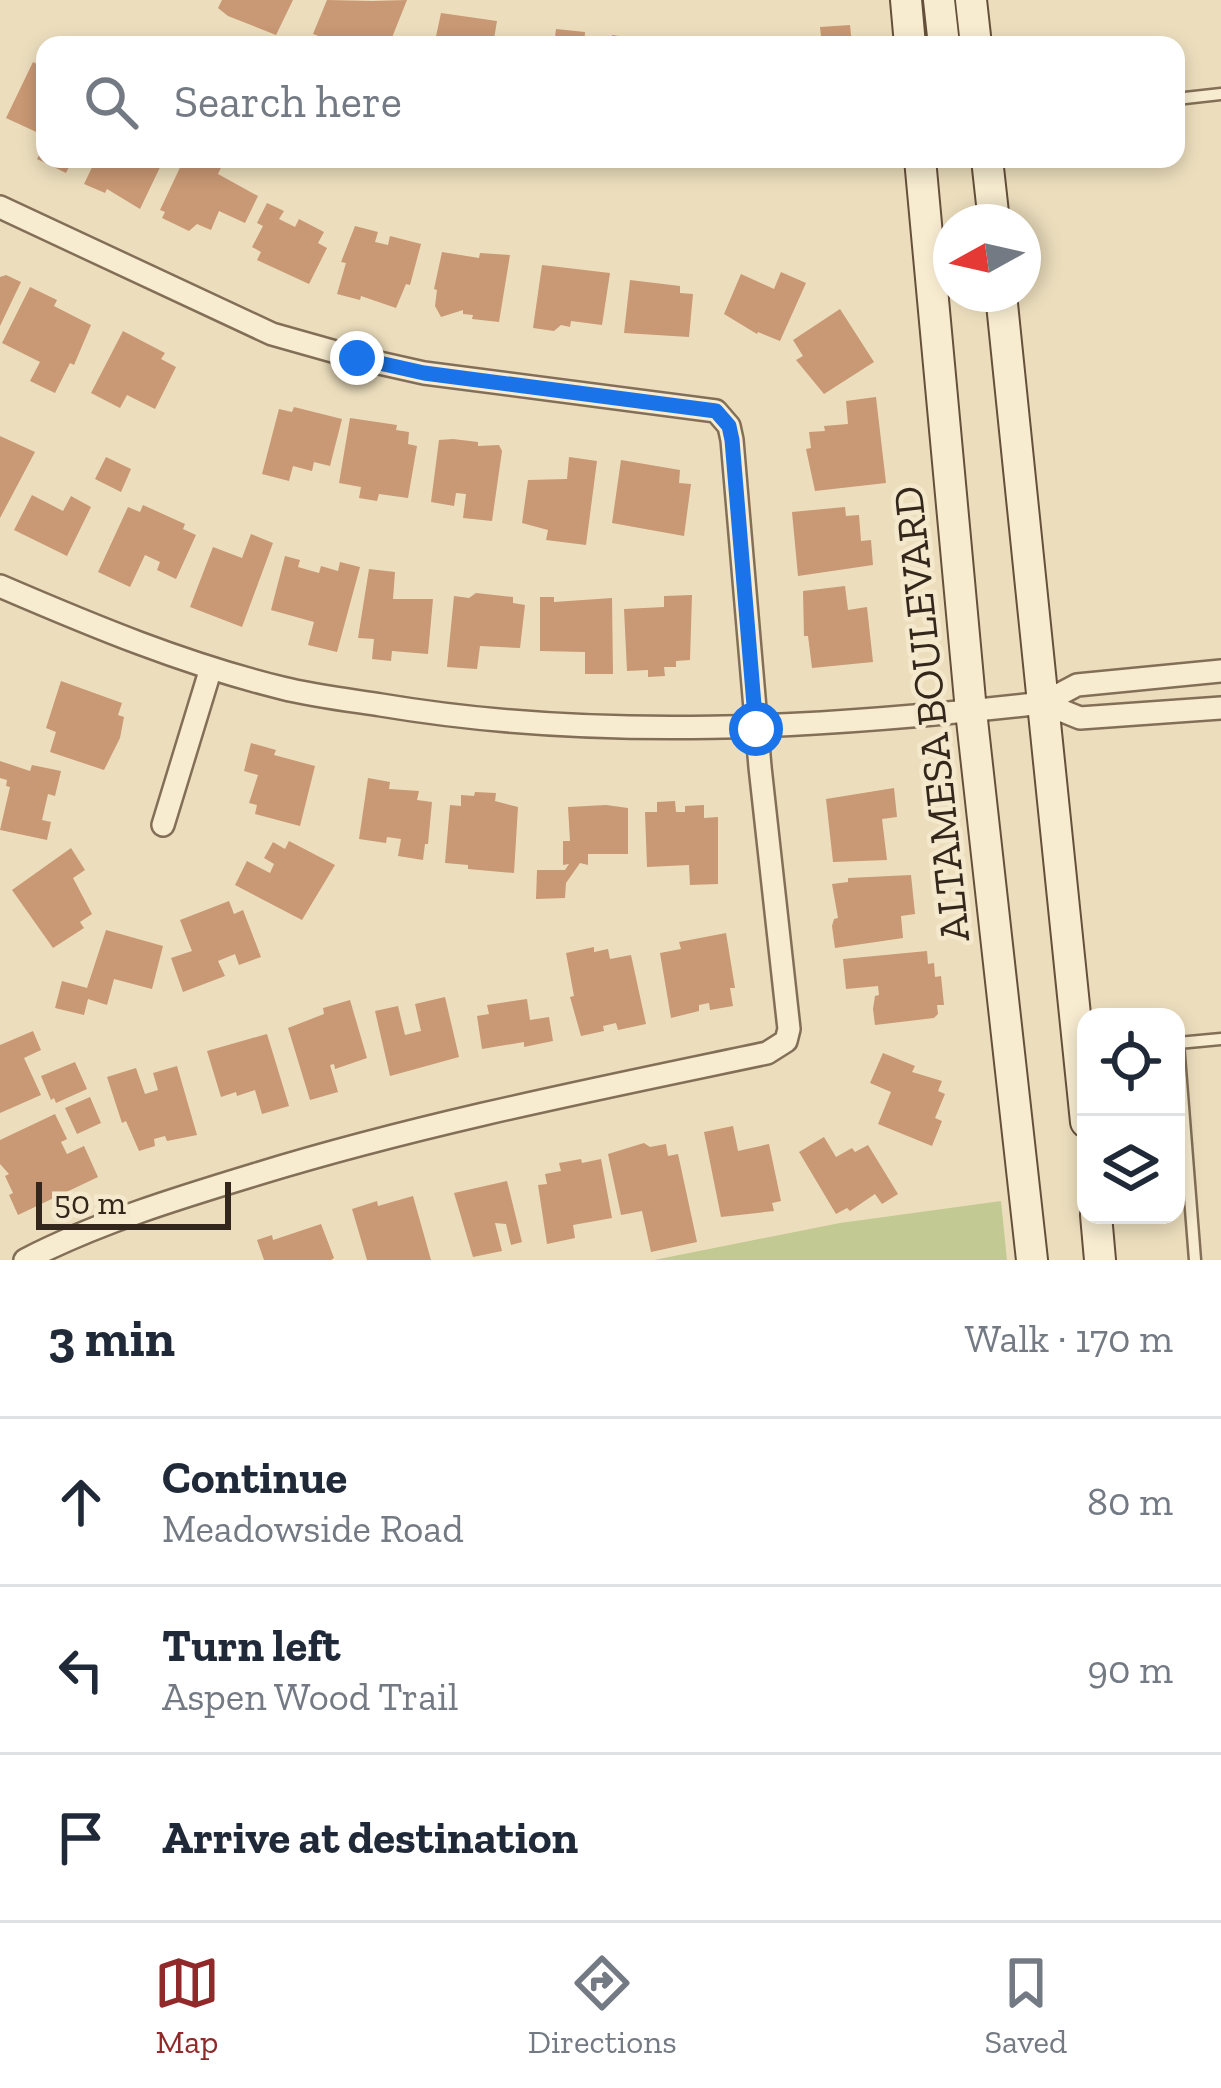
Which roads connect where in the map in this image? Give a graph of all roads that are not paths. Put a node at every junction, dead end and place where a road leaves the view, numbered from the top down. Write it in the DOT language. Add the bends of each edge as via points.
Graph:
graph roads {
  1 [pos="906,0"];
  2 [pos="939,0"];
  3 [pos="971,0"];
  4 [pos="909,36"];
  5 [pos="943,36"];
  6 [pos="975,36"];
  7 [pos="1221,94"];
  8 [pos="1185,98"];
  9 [pos="921,168"];
  10 [pos="988,168"];
  11 [pos="992,204"];
  12 [pos="0,207"];
  13 [pos="1003,312"];
  14 [pos="0,586"];
  15 [pos="211,668"];
  16 [pos="1221,671"];
  17 [pos="1043,703"];
  18 [pos="1221,708"];
  19 [pos="971,711"];
  20 [pos="756,729"];
  21 [pos="163,825"];
  22 [pos="1221,1039"];
  23 [pos="1085,1116"];
  24 [pos="1097,1224"];
  25 [pos="25,1260"];
  26 [pos="1032,1260"];
  27 [pos="1100,1260"];
  28 [pos="1195,1260"];
  1 -- 4 [label="main road"];
  2 -- 5 [label="main road"];
  3 -- 6 [label="main road"];
  7 -- 8 [label="lane"];
  9 -- 19 [label="main road, ALTAMESA BOULEVARD"];
  10 -- 11 [label="main road"];
  12 -- 20 [label="street" via="272,334 424,373 716,411 732,440"];
  13 -- 17 [label="main road"];
  14 -- 15 [label="street"];
  15 -- 20 [label="street" via="430,713"];
  15 -- 21 [label="street"];
  16 -- 17 [label="street" via="1077,686"];
  17 -- 18 [label="street" via="1080,718"];
  17 -- 19 [label="street"];
  17 -- 23 [label="main road"];
  19 -- 20 [label="street"];
  19 -- 26 [label="main road, ALTAMESA BOULEVARD"];
  20 -- 25 [label="street" via="786,1040 767,1052 301,1160 147,1207"];
  22 -- 28 [label="lane" via="1178,1043"];
  24 -- 27 [label="main road"];
}
